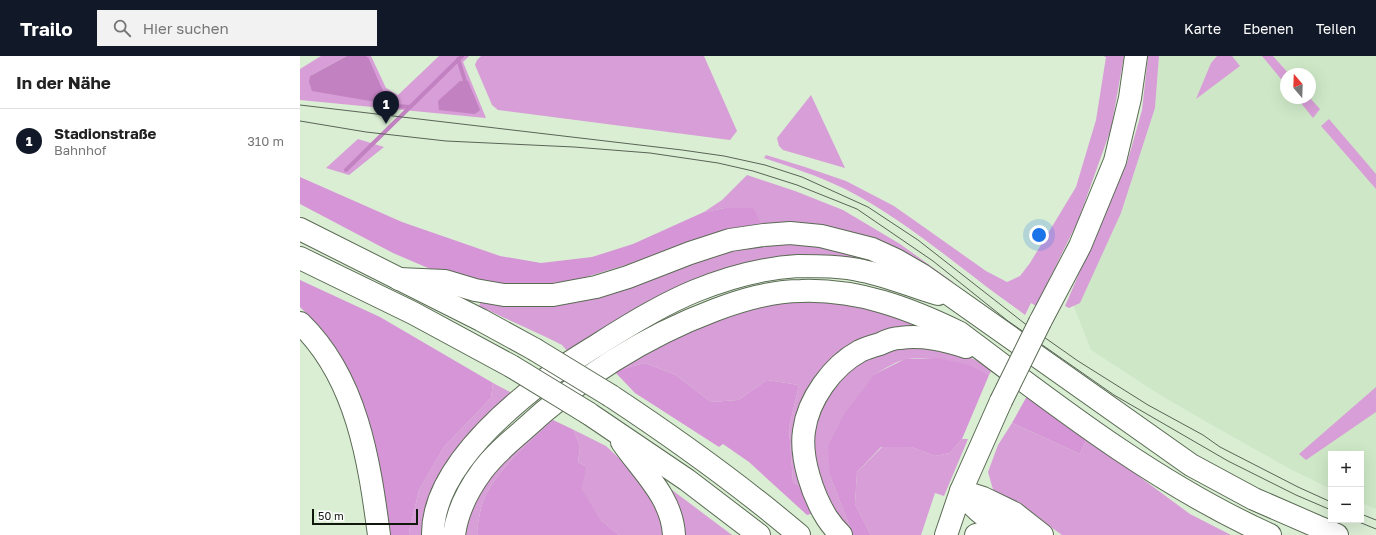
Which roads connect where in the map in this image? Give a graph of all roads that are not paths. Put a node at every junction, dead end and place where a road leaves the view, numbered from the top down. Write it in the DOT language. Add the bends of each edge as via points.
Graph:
graph roads {
  1 [pos="1136,56"];
  2 [pos="300,229"];
  3 [pos="300,258"];
  4 [pos="399,279"];
  5 [pos="955,299"];
  6 [pos="300,323"];
  7 [pos="995,359"];
  8 [pos="615,431"];
  9 [pos="961,491"];
  10 [pos="1007,526"];
  11 [pos="1040,533"];
  12 [pos="1262,533"];
  13 [pos="1327,533"];
  14 [pos="379,535"];
  15 [pos="433,535"];
  16 [pos="454,535"];
  17 [pos="674,535"];
  18 [pos="759,535"];
  19 [pos="799,535"];
  20 [pos="841,535"];
  21 [pos="946,535"];
  22 [pos="976,535"];
  1 -- 9 [label="main road, bridge" via="1130,98 1115,160 1080,246 1001,401"];
  2 -- 4 [label="main road"];
  3 -- 8 [label="main road, bridge" via="413,313 512,366"];
  4 -- 5 [label="main road" via="445,281 504,296 553,295 596,288 730,240 790,233 821,236 872,249 922,275"];
  4 -- 19 [label="main road, bridge" via="482,320 611,396 709,464"];
  5 -- 13 [label="main road" via="1191,465 1254,499"];
  5 -- 15 [label="main road" via="863,271 832,267 798,266 768,270 732,278 695,291 645,315 583,354 543,381 502,416 472,445 452,476 439,502"];
  6 -- 14 [label="main road" via="325,353 354,412 369,468"];
  7 -- 12 [label="main road" via="1106,441 1188,492"];
  7 -- 16 [label="main road" via="960,333 933,319 886,302 834,293 801,291 759,296 738,302 687,320 653,337 571,389 538,416 482,470 468,492"];
  7 -- 20 [label="main road" via="942,339 915,337 898,338 861,350 840,365 813,402 804,431 804,448 814,490 827,518"];
  8 -- 17 [label="main road" via="662,494"];
  8 -- 18 [label="main road" via="687,480"];
  9 -- 10 [label="main road" via="985,517"];
  9 -- 11 [label="main road" via="1014,513"];
  9 -- 21 [label="main road"];
  10 -- 11 [label="main road"];
  10 -- 22 [label="main road"];
}
